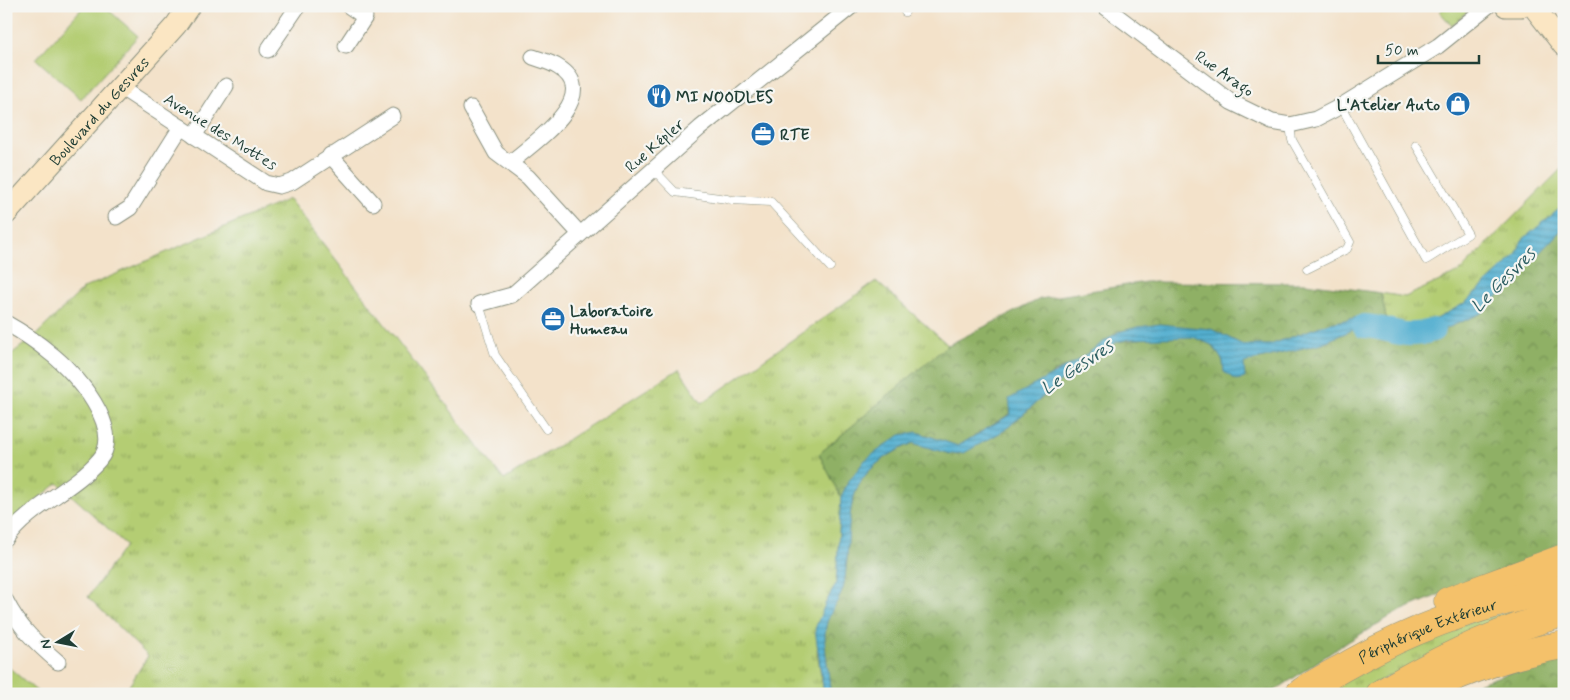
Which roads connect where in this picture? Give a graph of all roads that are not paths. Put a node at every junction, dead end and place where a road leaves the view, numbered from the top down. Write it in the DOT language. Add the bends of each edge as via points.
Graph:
graph roads {
  1 [pos="189,6"];
  2 [pos="298,6"];
  3 [pos="349,6"];
  4 [pos="852,6"];
  5 [pos="1104,6"];
  6 [pos="1488,6"];
  7 [pos="1506,6"];
  8 [pos="1521,6"];
  9 [pos="1533,6"];
  10 [pos="346,46"];
  11 [pos="1564,46"];
  12 [pos="268,50"];
  13 [pos="533,56"];
  14 [pos="226,86"];
  15 [pos="120,87"];
  16 [pos="1341,106"];
  17 [pos="472,108"];
  18 [pos="393,116"];
  19 [pos="1290,125"];
  20 [pos="181,127"];
  21 [pos="194,136"];
  22 [pos="1416,145"];
  23 [pos="330,155"];
  24 [pos="511,162"];
  25 [pos="653,169"];
  26 [pos="373,203"];
  27 [pos="6,214"];
  28 [pos="116,217"];
  29 [pos="580,234"];
  30 [pos="830,267"];
  31 [pos="1307,269"];
  32 [pos="479,304"];
  33 [pos="6,323"];
  34 [pos="546,429"];
  35 [pos="6,539"];
  36 [pos="1564,558"];
  37 [pos="1564,588"];
  38 [pos="6,600"];
  39 [pos="1564,613"];
  40 [pos="1564,645"];
  41 [pos="1366,655"];
  42 [pos="58,662"];
  43 [pos="1299,694"];
  44 [pos="1380,694"];
  45 [pos="1416,694"];
  1 -- 15 [label="street, Boulevard du Gesvres"];
  2 -- 12 [label="street"];
  3 -- 10 [label="street" via="365,17"];
  4 -- 25 [label="street, Rue Képler"];
  5 -- 19 [label="street, Rue Arago" via="1231,102 1272,122"];
  6 -- 16 [label="street, Rue Arago" via="1438,46"];
  7 -- 8 [label="street"];
  9 -- 11 [label="street"];
  13 -- 24 [label="street" via="566,74 573,92 571,104 561,118"];
  14 -- 21 [label="street"];
  15 -- 20 [label="street, Avenue des Mottes"];
  15 -- 27 [label="street, Boulevard du Gesvres"];
  16 -- 19 [label="street, Rue Arago" via="1316,120"];
  16 -- 22 [label="lane" via="1426,260 1468,234"];
  17 -- 24 [label="street" via="496,153"];
  18 -- 23 [label="street, Avenue des Mottes"];
  19 -- 31 [label="lane" via="1292,140 1350,242 1348,249"];
  20 -- 21 [label="street, Avenue des Mottes"];
  20 -- 28 [label="street" via="130,208"];
  21 -- 23 [label="street, Avenue des Mottes" via="273,185 285,186"];
  23 -- 26 [label="street"];
  24 -- 29 [label="street"];
  25 -- 29 [label="street, Rue Képler"];
  25 -- 30 [label="lane" via="674,192 771,202"];
  29 -- 32 [label="street, Rue Képler" via="512,295"];
  32 -- 34 [label="lane" via="495,355"];
  33 -- 35 [label="street" via="32,338 64,365 99,411 108,433 108,444 100,460 32,512"];
  36 -- 41 [label="highway" via="1493,582 1376,636"];
  37 -- 41 [label="highway, Périphérique Extérieur" via="1465,613"];
  38 -- 42 [label="street" via="28,636"];
  39 -- 44 [label="highway" via="1472,645"];
  40 -- 45 [label="highway" via="1465,673"];
  41 -- 43 [label="highway, Périphérique Extérieur"];
}
